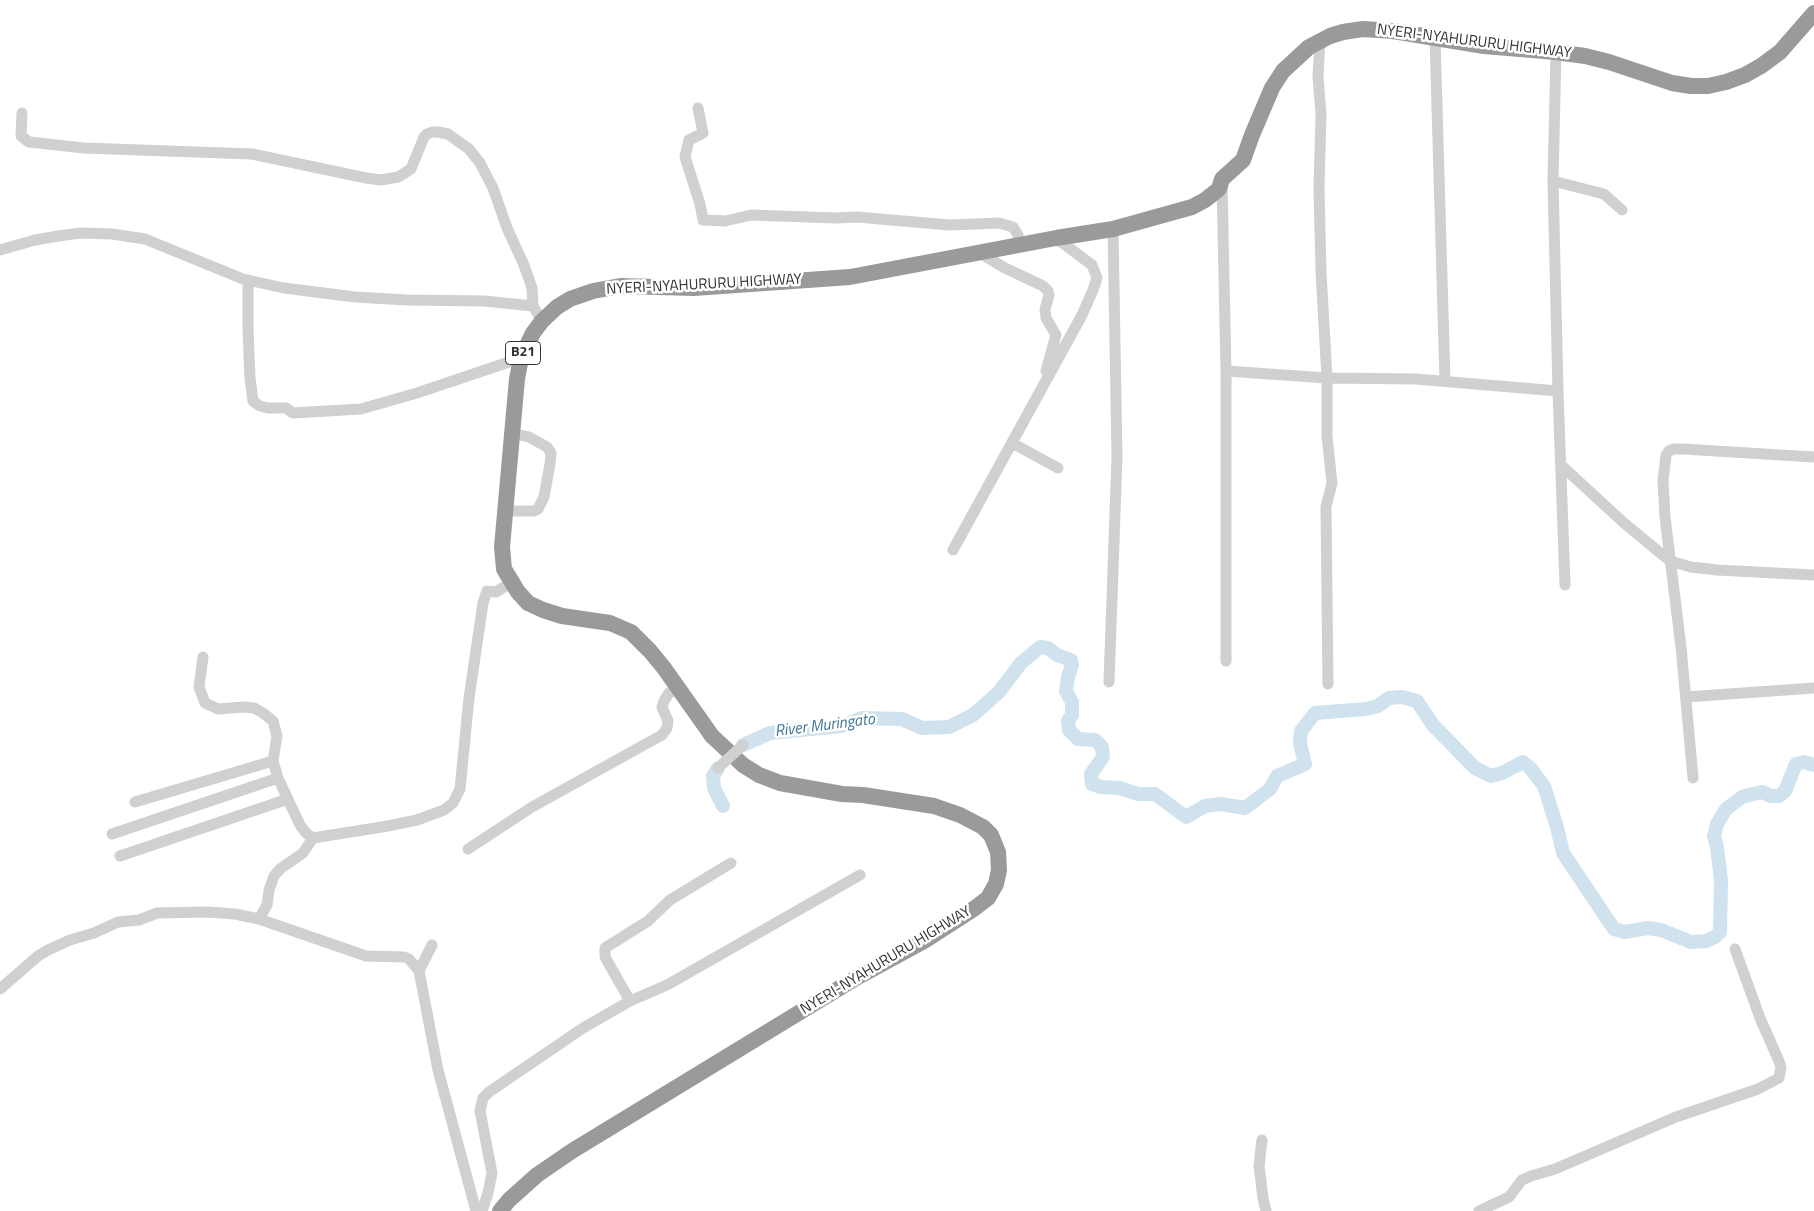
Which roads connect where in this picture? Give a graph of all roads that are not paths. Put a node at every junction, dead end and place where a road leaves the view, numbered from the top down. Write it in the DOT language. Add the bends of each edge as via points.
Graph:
graph roads {
  1 [pos="1814,13"];
  2 [pos="1435,38"];
  3 [pos="1320,40"];
  4 [pos="1556,52"];
  5 [pos="698,108"];
  6 [pos="22,113"];
  7 [pos="1222,178"];
  8 [pos="1553,181"];
  9 [pos="1622,210"];
  10 [pos="1113,229"];
  11 [pos="1056,238"];
  12 [pos="1019,245"];
  13 [pos="0,250"];
  14 [pos="980,253"];
  15 [pos="248,280"];
  16 [pos="533,306"];
  17 [pos="542,320"];
  18 [pos="521,358"];
  19 [pos="1226,371"];
  20 [pos="1327,378"];
  21 [pos="1445,381"];
  22 [pos="1558,390"];
  23 [pos="1041,391"];
  24 [pos="511,433"];
  25 [pos="1012,443"];
  26 [pos="1814,457"];
  27 [pos="1560,465"];
  28 [pos="1058,468"];
  29 [pos="505,510"];
  30 [pos="953,550"];
  31 [pos="1670,561"];
  32 [pos="1814,575"];
  33 [pos="512,582"];
  34 [pos="1565,585"];
  35 [pos="203,657"];
  36 [pos="1226,661"];
  37 [pos="1109,682"];
  38 [pos="1328,684"];
  39 [pos="1814,688"];
  40 [pos="678,689"];
  41 [pos="1686,697"];
  42 [pos="744,745"];
  43 [pos="273,761"];
  44 [pos="718,768"];
  45 [pos="278,778"];
  46 [pos="1693,778"];
  47 [pos="288,799"];
  48 [pos="135,802"];
  49 [pos="112,834"];
  50 [pos="314,838"];
  51 [pos="468,849"];
  52 [pos="120,856"];
  53 [pos="731,863"];
  54 [pos="860,875"];
  55 [pos="259,919"];
  56 [pos="432,945"];
  57 [pos="1735,950"];
  58 [pos="419,971"];
  59 [pos="0,989"];
  60 [pos="630,1001"];
  61 [pos="1262,1140"];
  62 [pos="476,1211"];
  63 [pos="482,1211"];
  64 [pos="500,1211"];
  65 [pos="1266,1211"];
  66 [pos="1479,1211"];
  1 -- 4 [label="highway, NYERI-NYAHURURU HIGHWAY / B21" via="1780,52 1761,66 1745,76 1708,86 1672,83 1609,62"];
  2 -- 3 [label="highway, NYERI-NYAHURURU HIGHWAY / B21" via="1393,30 1363,29"];
  2 -- 4 [label="highway, NYERI-NYAHURURU HIGHWAY / B21"];
  2 -- 21 [label="street"];
  3 -- 7 [label="highway, NYERI-NYAHURURU HIGHWAY / B21" via="1283,71 1272,88 1243,160"];
  3 -- 20 [label="street" via="1319,188"];
  4 -- 8 [label="street"];
  5 -- 12 [label="street" via="703,133 689,140 685,157 703,220 725,221 752,215 857,217 949,225 999,223 1013,227"];
  6 -- 16 [label="street" via="21,136 29,142 92,148 252,154 381,180 398,177 410,169 428,134 448,134 469,149 494,188 506,228 532,288"];
  7 -- 10 [label="highway, NYERI-NYAHURURU HIGHWAY / B21" via="1219,189 1192,207"];
  7 -- 19 [label="street"];
  8 -- 9 [label="street" via="1604,194"];
  8 -- 22 [label="street"];
  10 -- 11 [label="highway, NYERI-NYAHURURU HIGHWAY / B21"];
  10 -- 37 [label="street" via="1117,457"];
  11 -- 12 [label="highway, NYERI-NYAHURURU HIGHWAY / B21"];
  11 -- 23 [label="street" via="1092,265 1096,278 1082,314"];
  12 -- 14 [label="highway, NYERI-NYAHURURU HIGHWAY / B21"];
  13 -- 15 [label="street" via="58,236 112,234 145,239"];
  14 -- 17 [label="highway, NYERI-NYAHURURU HIGHWAY / B21" via="850,277 694,288 620,286 570,299"];
  14 -- 23 [label="street" via="1042,286 1050,295 1045,309 1046,318 1056,335"];
  15 -- 16 [label="street" via="355,297 484,301"];
  15 -- 18 [label="street" via="250,378 253,401 260,406 286,408 293,414 361,409"];
  16 -- 17 [label="street"];
  17 -- 18 [label="highway, NYERI-NYAHURURU HIGHWAY / B21"];
  18 -- 24 [label="highway, NYERI-NYAHURURU HIGHWAY / B21"];
  19 -- 20 [label="street"];
  19 -- 36 [label="street"];
  20 -- 21 [label="street"];
  20 -- 38 [label="street" via="1327,436 1332,483 1326,507"];
  21 -- 22 [label="street"];
  22 -- 27 [label="street"];
  23 -- 25 [label="street"];
  24 -- 29 [label="highway, NYERI-NYAHURURU HIGHWAY / B21"];
  24 -- 29 [label="street" via="529,437 551,453 538,509"];
  25 -- 28 [label="street"];
  25 -- 30 [label="street"];
  26 -- 31 [label="street" via="1683,449 1669,451 1663,481"];
  27 -- 31 [label="street"];
  27 -- 34 [label="street"];
  29 -- 33 [label="highway, NYERI-NYAHURURU HIGHWAY / B21" via="504,569"];
  31 -- 32 [label="street" via="1717,570"];
  31 -- 41 [label="street"];
  33 -- 40 [label="highway, NYERI-NYAHURURU HIGHWAY / B21" via="528,602 543,610 632,632 650,650"];
  33 -- 50 [label="street" via="496,592 487,591 483,602 460,789 453,804 417,820"];
  35 -- 43 [label="street" via="199,688 205,703 218,709 254,708 273,721 277,736"];
  39 -- 41 [label="street"];
  40 -- 51 [label="street" via="669,693 664,701 662,707 668,721 662,735 532,808"];
  40 -- 64 [label="highway, NYERI-NYAHURURU HIGHWAY / B21" via="718,742 758,775 780,783 842,794 934,806 975,821 983,826 996,844 999,870 996,884 988,898 954,922 572,1151 537,1175"];
  41 -- 46 [label="street"];
  42 -- 44 [label="street, bridge"];
  43 -- 45 [label="street"];
  43 -- 48 [label="street"];
  45 -- 47 [label="street"];
  45 -- 49 [label="street"];
  47 -- 50 [label="street" via="303,829"];
  47 -- 52 [label="street"];
  50 -- 55 [label="street" via="303,853 274,876 268,890 267,905"];
  53 -- 60 [label="street" via="670,900 648,921 605,948 605,957"];
  54 -- 60 [label="street" via="667,985"];
  55 -- 58 [label="street" via="366,956 404,957"];
  55 -- 59 [label="street" via="208,912 157,913 139,920 118,922 38,956"];
  56 -- 58 [label="street"];
  57 -- 66 [label="street" via="1781,1067 1780,1078 1522,1180 1509,1197"];
  58 -- 62 [label="street" via="438,1070"];
  60 -- 63 [label="street" via="582,1028 483,1098 480,1111 492,1173"];
  61 -- 65 [label="street" via="1259,1168"];
}
